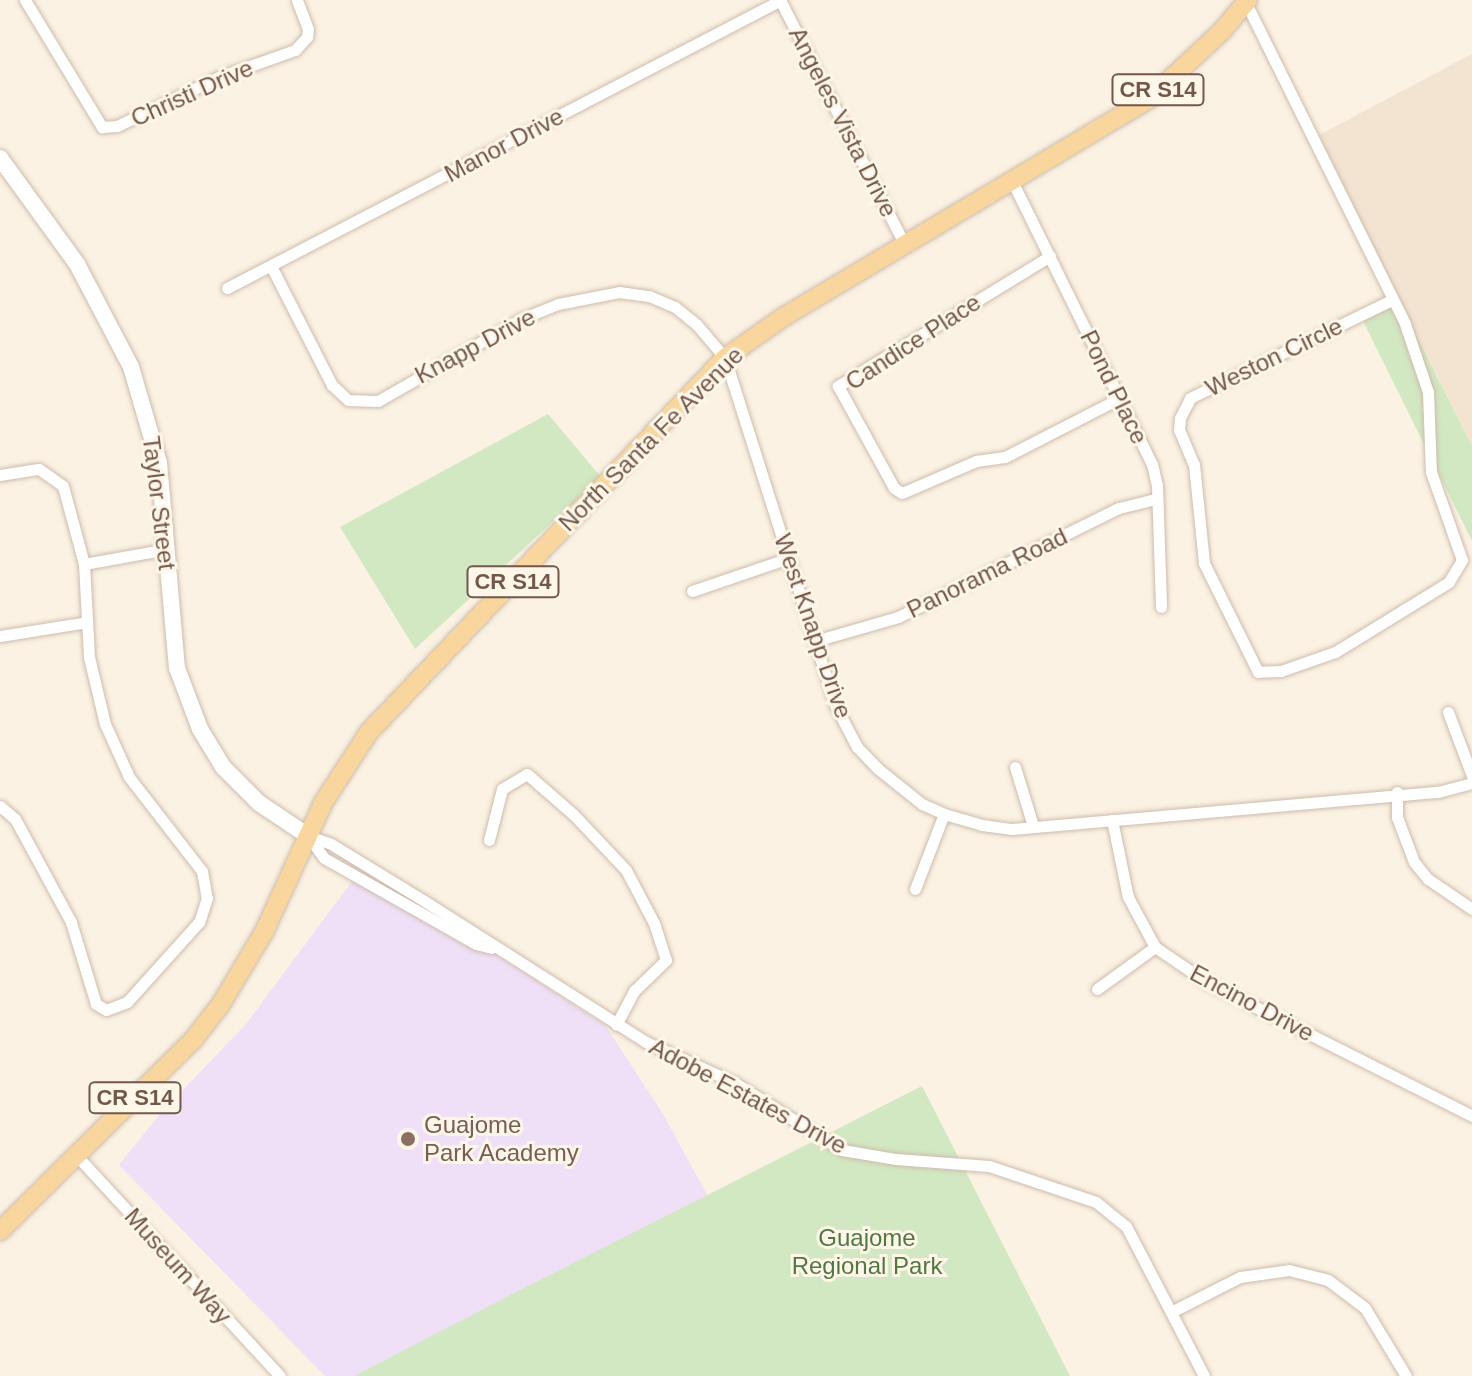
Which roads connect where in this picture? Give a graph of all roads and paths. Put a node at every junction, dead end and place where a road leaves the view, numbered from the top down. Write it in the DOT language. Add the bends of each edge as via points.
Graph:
graph roads {
  1 [pos="25,0"];
  2 [pos="297,0"];
  3 [pos="781,0"];
  4 [pos="1247,2"];
  5 [pos="0,158"];
  6 [pos="1012,181"];
  7 [pos="905,245"];
  8 [pos="1050,256"];
  9 [pos="271,266"];
  10 [pos="227,288"];
  11 [pos="1392,300"];
  12 [pos="725,358"];
  13 [pos="1120,398"];
  14 [pos="0,475"];
  15 [pos="1156,499"];
  16 [pos="167,549"];
  17 [pos="789,558"];
  18 [pos="84,564"];
  19 [pos="692,591"];
  20 [pos="1161,607"];
  21 [pos="87,622"];
  22 [pos="0,636"];
  23 [pos="815,641"];
  24 [pos="1448,712"];
  25 [pos="1015,767"];
  26 [pos="1472,776"];
  27 [pos="1472,783"];
  28 [pos="1397,792"];
  29 [pos="0,806"];
  30 [pos="944,814"];
  31 [pos="1112,820"];
  32 [pos="1033,826"];
  33 [pos="308,836"];
  34 [pos="489,840"];
  35 [pos="915,889"];
  36 [pos="1472,909"];
  37 [pos="1155,947"];
  38 [pos="1097,989"];
  39 [pos="616,1025"];
  40 [pos="1472,1116"];
  41 [pos="77,1156"];
  42 [pos="0,1231"];
  43 [pos="1171,1312"];
  44 [pos="280,1376"];
  45 [pos="1204,1376"];
  46 [pos="1406,1376"];
  1 -- 2 [label="street, Christi Drive" via="102,127 117,126 219,77 295,50 307,37"];
  3 -- 7 [label="street, Angeles Vista Drive"];
  3 -- 9 [label="street, Manor Drive"];
  4 -- 6 [label="main road, North Santa Fe Avenue / CR S14" via="1149,99"];
  4 -- 11 [label="street, Weston Circle"];
  5 -- 16 [label="main road, Taylor Street" via="77,264 131,367 159,463"];
  6 -- 7 [label="main road, North Santa Fe Avenue / CR S14"];
  6 -- 8 [label="street, Pond Place"];
  7 -- 12 [label="main road, North Santa Fe Avenue / CR S14"];
  8 -- 13 [label="street, Pond Place"];
  8 -- 13 [label="street, Candice Place" via="838,386 894,488 902,493 976,461 1005,457"];
  9 -- 10 [label="street, Manor Drive"];
  9 -- 12 [label="street, Knapp Drive" via="332,385 348,400 378,401 521,319 558,304 619,292 675,307"];
  11 -- 11 [label="street, Weston Circle" via="1190,398 1180,418 1179,430 1194,465 1204,563 1258,672 1281,671 1335,652 1449,582 1462,560 1431,472 1428,392"];
  12 -- 17 [label="street, West Knapp Drive"];
  12 -- 33 [label="main road, North Santa Fe Avenue / CR S14" via="369,732"];
  13 -- 15 [label="street, Pond Place" via="1152,464"];
  14 -- 18 [label="street" via="39,469 63,486"];
  15 -- 20 [label="street, Pond Place"];
  15 -- 23 [label="street, Panorama Road" via="1119,508 898,617"];
  16 -- 18 [label="street"];
  16 -- 33 [label="main road, Taylor Street" via="177,668 200,729 223,767 259,803"];
  17 -- 19 [label="street"];
  17 -- 23 [label="street, West Knapp Drive"];
  18 -- 21 [label="street"];
  21 -- 22 [label="street"];
  21 -- 29 [label="street" via="89,657 105,724 129,777 202,871 207,898 199,922 127,1002 106,1010 96,1004 71,922 15,819"];
  23 -- 30 [label="street, West Knapp Drive" via="836,707 857,747 922,804"];
  24 -- 26 [label="street"];
  25 -- 32 [label="street"];
  27 -- 28 [label="street, West Knapp Drive" via="1438,792"];
  28 -- 31 [label="street, West Knapp Drive"];
  28 -- 36 [label="street" via="1397,817 1414,862 1428,879"];
  30 -- 32 [label="street, West Knapp Drive" via="982,825"];
  30 -- 35 [label="street"];
  31 -- 32 [label="street, West Knapp Drive"];
  31 -- 37 [label="street, Encino Drive" via="1128,897"];
  33 -- 39 [label="street, Adobe Estates Drive" via="324,858 476,944 500,950"];
  33 -- 41 [label="main road, North Santa Fe Avenue / CR S14" via="264,932 221,1004 193,1040"];
  34 -- 39 [label="street" via="502,789 527,774 626,870 654,923 666,960 634,991"];
  37 -- 38 [label="street"];
  37 -- 40 [label="street, Encino Drive" via="1208,983"];
  39 -- 43 [label="street, Adobe Estates Drive" via="735,1083 842,1150 989,1166 1096,1202 1126,1226"];
  41 -- 42 [label="main road, North Santa Fe Avenue / CR S14"];
  41 -- 44 [label="street, Museum Way"];
  43 -- 45 [label="street, Adobe Estates Drive"];
  43 -- 46 [label="street" via="1240,1277 1289,1270 1328,1280 1365,1308"];
}
